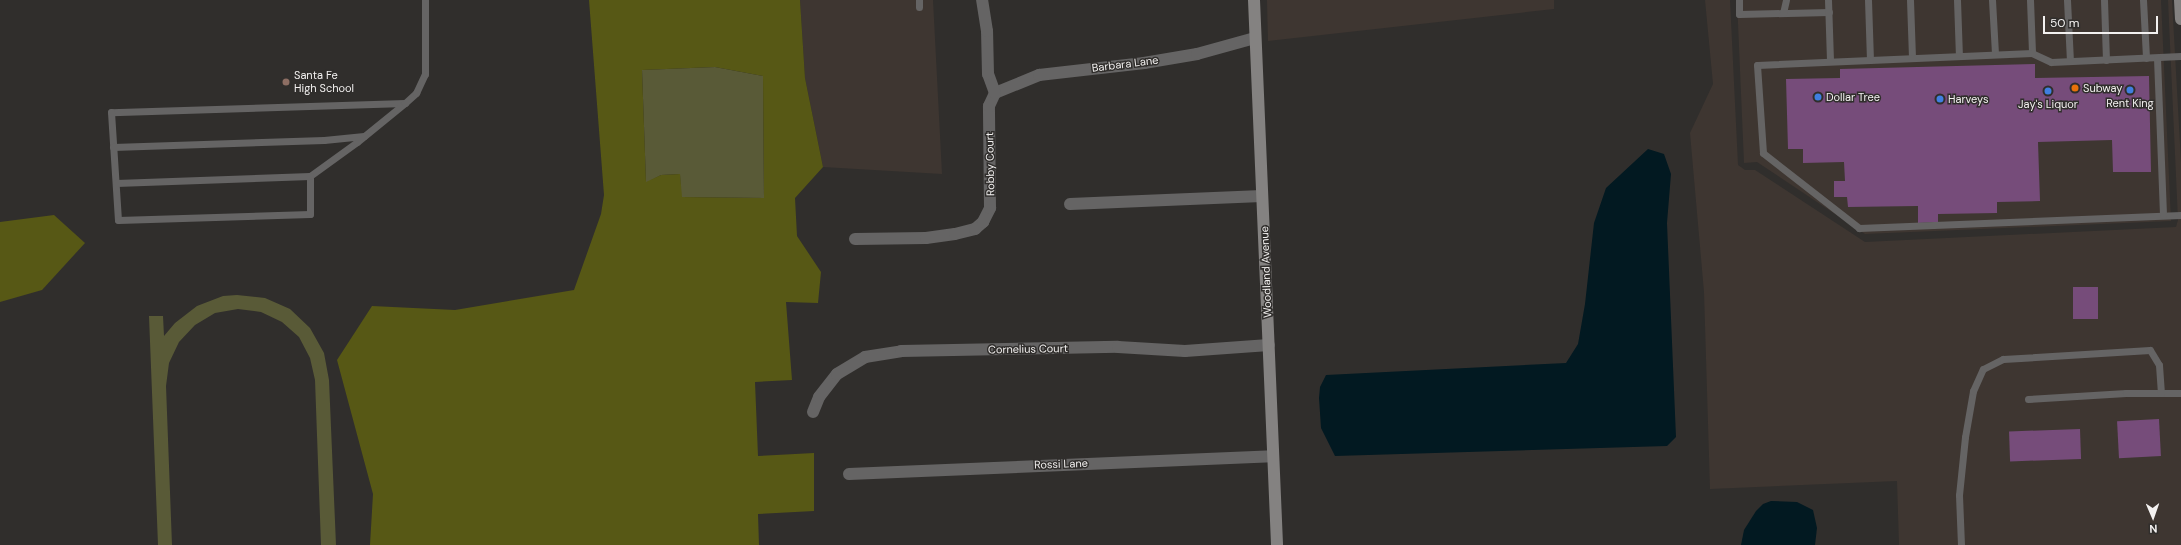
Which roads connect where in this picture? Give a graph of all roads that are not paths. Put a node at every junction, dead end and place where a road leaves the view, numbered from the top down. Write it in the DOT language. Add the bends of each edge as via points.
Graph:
graph roads {
  1 [pos="425,0"];
  2 [pos="982,0"];
  3 [pos="1254,0"];
  4 [pos="1739,0"];
  5 [pos="1786,0"];
  6 [pos="1828,0"];
  7 [pos="1868,0"];
  8 [pos="1910,0"];
  9 [pos="1957,0"];
  10 [pos="1992,0"];
  11 [pos="2030,0"];
  12 [pos="2067,0"];
  13 [pos="2104,0"];
  14 [pos="2143,0"];
  15 [pos="2180,0"];
  16 [pos="1829,12"];
  17 [pos="1783,13"];
  18 [pos="2181,19"];
  19 [pos="1255,38"];
  20 [pos="2032,53"];
  21 [pos="1995,54"];
  22 [pos="1959,56"];
  23 [pos="2181,56"];
  24 [pos="1912,58"];
  25 [pos="2146,58"];
  26 [pos="2157,58"];
  27 [pos="1870,60"];
  28 [pos="2106,60"];
  29 [pos="1830,61"];
  30 [pos="2070,61"];
  31 [pos="995,93"];
  32 [pos="405,103"];
  33 [pos="364,136"];
  34 [pos="113,147"];
  35 [pos="310,176"];
  36 [pos="116,183"];
  37 [pos="1262,196"];
  38 [pos="1070,204"];
  39 [pos="2163,215"];
  40 [pos="2181,215"];
  41 [pos="855,239"];
  42 [pos="1269,345"];
  43 [pos="2161,393"];
  44 [pos="2181,393"];
  45 [pos="2028,399"];
  46 [pos="813,412"];
  47 [pos="1273,456"];
  48 [pos="849,474"];
  49 [pos="1277,545"];
  50 [pos="1961,545"];
  1 -- 32 [label="lane" via="425,74 416,94"];
  2 -- 31 [label="street" via="987,31 988,74"];
  3 -- 19 [label="street, Woodland Avenue"];
  4 -- 17 [label="lane" via="1739,14"];
  5 -- 17 [label="lane"];
  6 -- 16 [label="lane"];
  7 -- 27 [label="lane"];
  8 -- 24 [label="lane"];
  9 -- 22 [label="lane"];
  10 -- 21 [label="lane"];
  11 -- 20 [label="lane"];
  12 -- 30 [label="lane"];
  13 -- 28 [label="lane"];
  14 -- 25 [label="lane"];
  15 -- 18 [label="street"];
  16 -- 17 [label="lane"];
  16 -- 29 [label="lane"];
  19 -- 31 [label="street, Barbara Lane" via="1197,54 1039,75"];
  19 -- 37 [label="street, Woodland Avenue"];
  20 -- 21 [label="lane"];
  20 -- 30 [label="lane" via="2051,62"];
  21 -- 22 [label="lane"];
  22 -- 24 [label="lane"];
  23 -- 26 [label="lane"];
  24 -- 27 [label="lane"];
  25 -- 26 [label="lane"];
  25 -- 28 [label="lane"];
  26 -- 39 [label="lane"];
  27 -- 29 [label="lane"];
  28 -- 30 [label="lane"];
  29 -- 39 [label="lane" via="1757,65 1763,152 1859,228"];
  31 -- 41 [label="street, Robby Court" via="989,106 990,208 983,222 975,229 926,238"];
  32 -- 33 [label="lane"];
  32 -- 34 [label="lane" via="111,112"];
  33 -- 34 [label="lane" via="324,140"];
  33 -- 35 [label="lane"];
  34 -- 36 [label="lane"];
  35 -- 36 [label="lane"];
  35 -- 36 [label="lane" via="310,214 118,220"];
  37 -- 38 [label="street"];
  37 -- 42 [label="street, Woodland Avenue"];
  39 -- 40 [label="lane"];
  42 -- 46 [label="street, Cornelius Court" via="1185,351 1118,347 901,351 866,357 837,374 819,397"];
  42 -- 47 [label="street, Woodland Avenue"];
  43 -- 44 [label="lane"];
  43 -- 45 [label="lane"];
  43 -- 50 [label="lane" via="2159,365 2150,350 2003,359 1983,369 1973,391 1965,437 1959,495"];
  47 -- 48 [label="street, Rossi Lane"];
  47 -- 49 [label="street, Woodland Avenue"];
}
